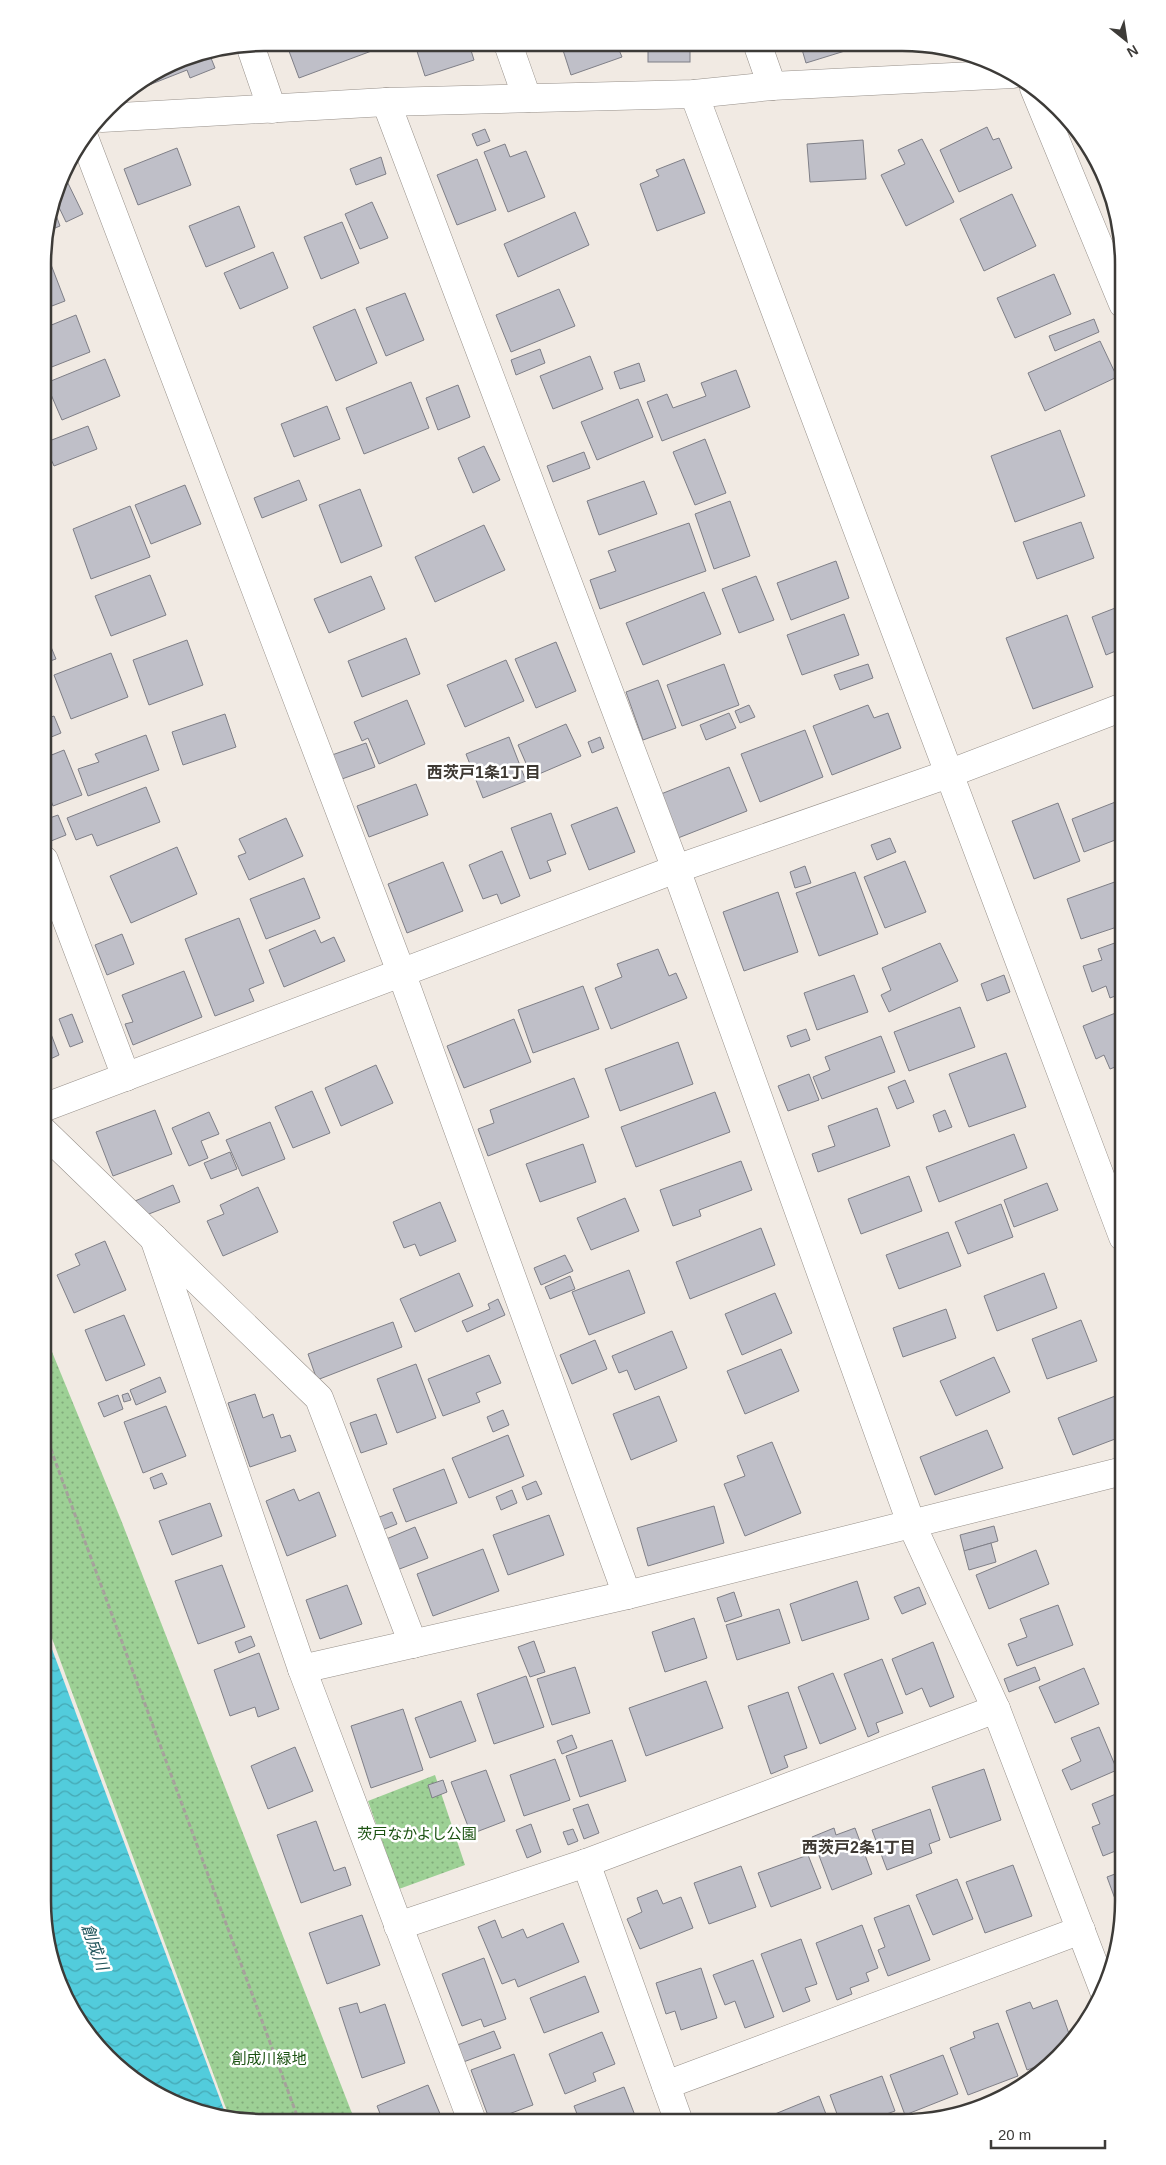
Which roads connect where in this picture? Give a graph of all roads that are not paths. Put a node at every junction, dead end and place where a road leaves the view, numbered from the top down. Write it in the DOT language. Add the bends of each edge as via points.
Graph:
graph roads {
  1 [pos="510,51"];
  2 [pos="760,51"];
  3 [pos="252,52"];
  4 [pos="999,75"];
  5 [pos="772,86"];
  6 [pos="694,94"];
  7 [pos="527,98"];
  8 [pos="386,102"];
  9 [pos="1040,102"];
  10 [pos="272,109"];
  11 [pos="110,118"];
  12 [pos="87,146"];
  13 [pos="1115,282"];
  14 [pos="1115,710"];
  15 [pos="948,774"];
  16 [pos="676,868"];
  17 [pos="51,879"];
  18 [pos="401,972"];
  19 [pos="126,1077"];
  20 [pos="51,1105"];
  21 [pos="51,1139"];
  22 [pos="1115,1216"];
  23 [pos="154,1238"];
  24 [pos="1115,1473"];
  25 [pos="911,1523"];
  26 [pos="627,1595"];
  27 [pos="413,1644"];
  28 [pos="302,1669"];
  29 [pos="996,1709"];
  30 [pos="586,1863"];
  31 [pos="398,1926"];
  32 [pos="1082,1930"];
  33 [pos="1100,1979"];
  34 [pos="666,2085"];
  35 [pos="469,2114"];
  36 [pos="677,2114"];
  1 -- 7 [label="street"];
  2 -- 5 [label="street"];
  3 -- 10 [label="street"];
  4 -- 5 [label="street"];
  5 -- 6 [label="street"];
  6 -- 7 [label="street"];
  6 -- 15 [label="street"];
  7 -- 8 [label="street"];
  8 -- 10 [label="street"];
  8 -- 16 [label="street"];
  9 -- 13 [label="street"];
  10 -- 11 [label="street"];
  12 -- 18 [label="street"];
  14 -- 15 [label="street"];
  15 -- 16 [label="street"];
  15 -- 22 [label="street"];
  16 -- 18 [label="street"];
  16 -- 25 [label="street"];
  17 -- 19 [label="street"];
  18 -- 19 [label="street"];
  18 -- 26 [label="street"];
  19 -- 20 [label="street"];
  21 -- 23 [label="street"];
  23 -- 27 [label="street" via="319,1398"];
  23 -- 28 [label="street"];
  24 -- 25 [label="street"];
  25 -- 26 [label="street"];
  25 -- 29 [label="street"];
  26 -- 27 [label="street"];
  27 -- 28 [label="street"];
  28 -- 31 [label="street"];
  29 -- 30 [label="street"];
  29 -- 32 [label="street"];
  30 -- 31 [label="street"];
  30 -- 34 [label="street"];
  31 -- 35 [label="street"];
  32 -- 33 [label="street"];
  32 -- 34 [label="street"];
  34 -- 36 [label="street"];
}
